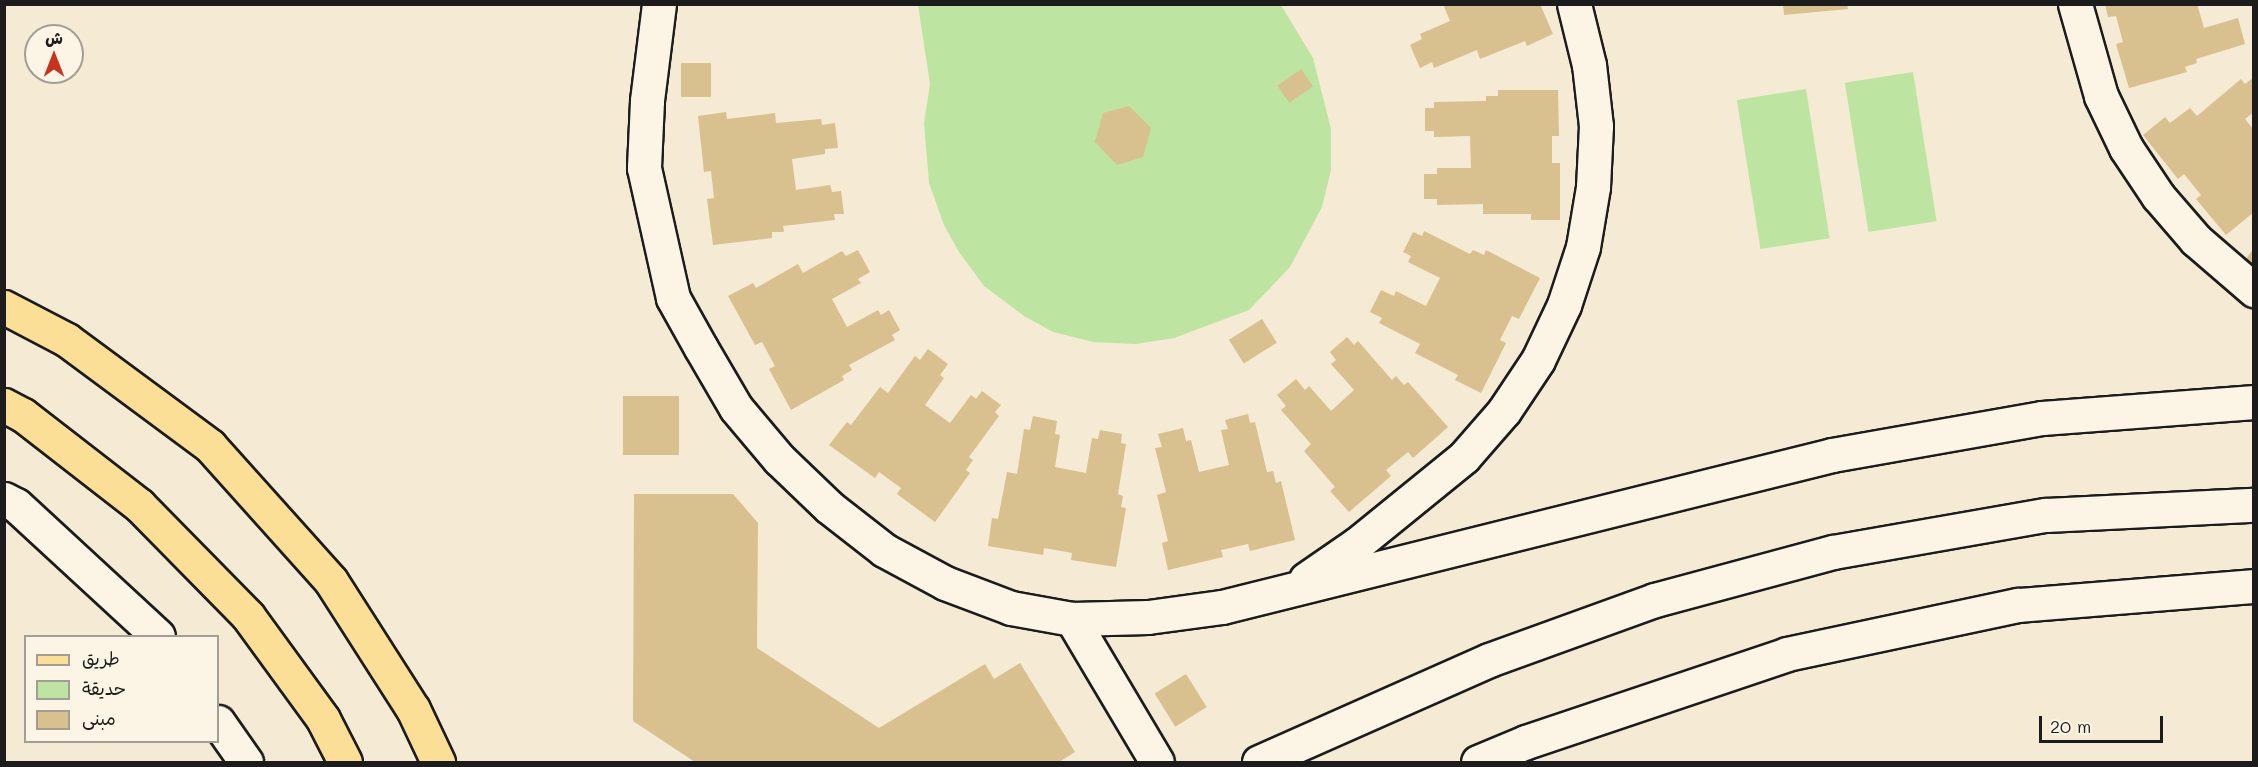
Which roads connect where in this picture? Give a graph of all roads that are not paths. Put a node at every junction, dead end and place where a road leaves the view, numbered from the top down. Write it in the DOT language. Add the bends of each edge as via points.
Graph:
graph roads {
  1 [pos="659,4"];
  2 [pos="1575,4"];
  3 [pos="2075,4"];
  4 [pos="2253,290"];
  5 [pos="4,307"];
  6 [pos="2253,402"];
  7 [pos="4,405"];
  8 [pos="4,498"];
  9 [pos="2253,505"];
  10 [pos="2253,586"];
  11 [pos="1287,592"];
  12 [pos="1072,618"];
  13 [pos="157,635"];
  14 [pos="219,723"];
  15 [pos="246,762"];
  16 [pos="345,762"];
  17 [pos="438,762"];
  18 [pos="1157,762"];
  19 [pos="1259,762"];
  20 [pos="1478,762"];
  1 -- 12 [label="street" via="647,101 644,168 673,298 736,408 820,500 884,550 945,583 1011,608"];
  2 -- 11 [label="street" via="1589,65 1596,126 1593,187 1580,257 1564,305 1542,351 1504,411 1464,457 1357,544"];
  3 -- 4 [label="street" via="2101,96 2126,147 2158,196 2196,240"];
  5 -- 17 [label="main road" via="67,340 210,446 331,581 413,709"];
  6 -- 11 [label="street" via="2042,418 1832,455"];
  7 -- 16 [label="main road" via="23,415 139,505 248,616 322,718"];
  8 -- 13 [label="street"];
  9 -- 19 [label="street" via="2046,515 1833,552 1655,600 1489,660"];
  10 -- 20 [label="street" via="2018,605 1787,654 1526,742"];
  11 -- 12 [label="street" via="1222,607 1148,617"];
  12 -- 18 [label="street"];
  14 -- 15 [label="street"];
}
